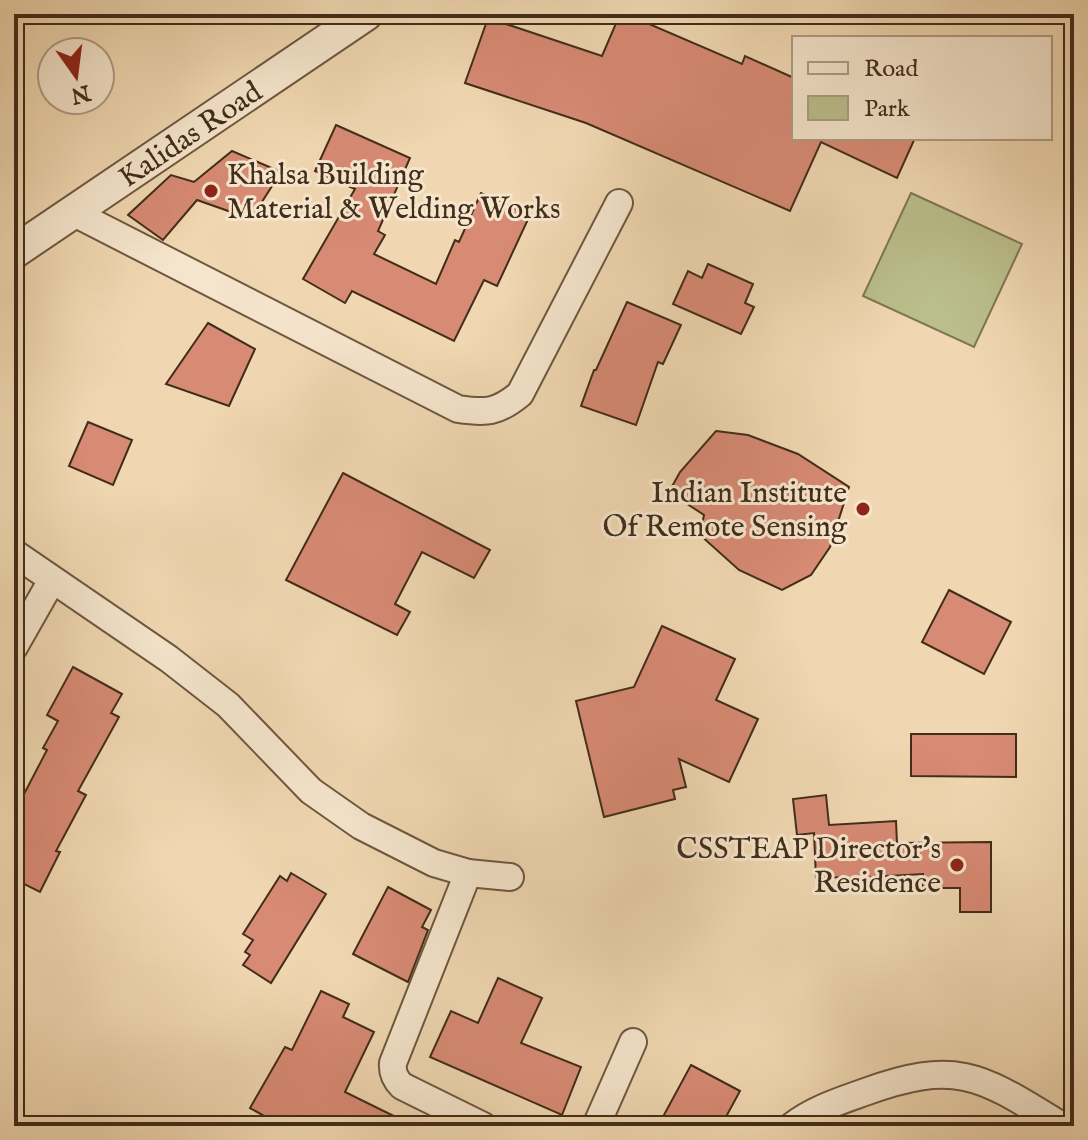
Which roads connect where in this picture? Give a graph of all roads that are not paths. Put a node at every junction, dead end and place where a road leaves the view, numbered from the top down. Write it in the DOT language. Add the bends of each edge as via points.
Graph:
graph roads {
  1 [pos="366,14"];
  2 [pos="619,203"];
  3 [pos="74,213"];
  4 [pos="17,246"];
  5 [pos="14,553"];
  6 [pos="52,580"];
  7 [pos="14,647"];
  8 [pos="468,873"];
  9 [pos="510,877"];
  10 [pos="633,1042"];
  11 [pos="483,1126"];
  12 [pos="596,1126"];
  13 [pos="792,1126"];
  14 [pos="1062,1126"];
  1 -- 3 [label="street, Kalidas Road"];
  2 -- 3 [label="street" via="520,394 503,408 480,412 458,409"];
  3 -- 4 [label="street, Kalidas Road"];
  5 -- 6 [label="street"];
  6 -- 7 [label="street"];
  6 -- 8 [label="street" via="228,705 323,800 396,845"];
  8 -- 9 [label="street"];
  8 -- 11 [label="street" via="393,1071 402,1086"];
  10 -- 12 [label="street"];
  13 -- 14 [label="street" via="826,1106 895,1082 922,1074 958,1074 996,1085"];
}
